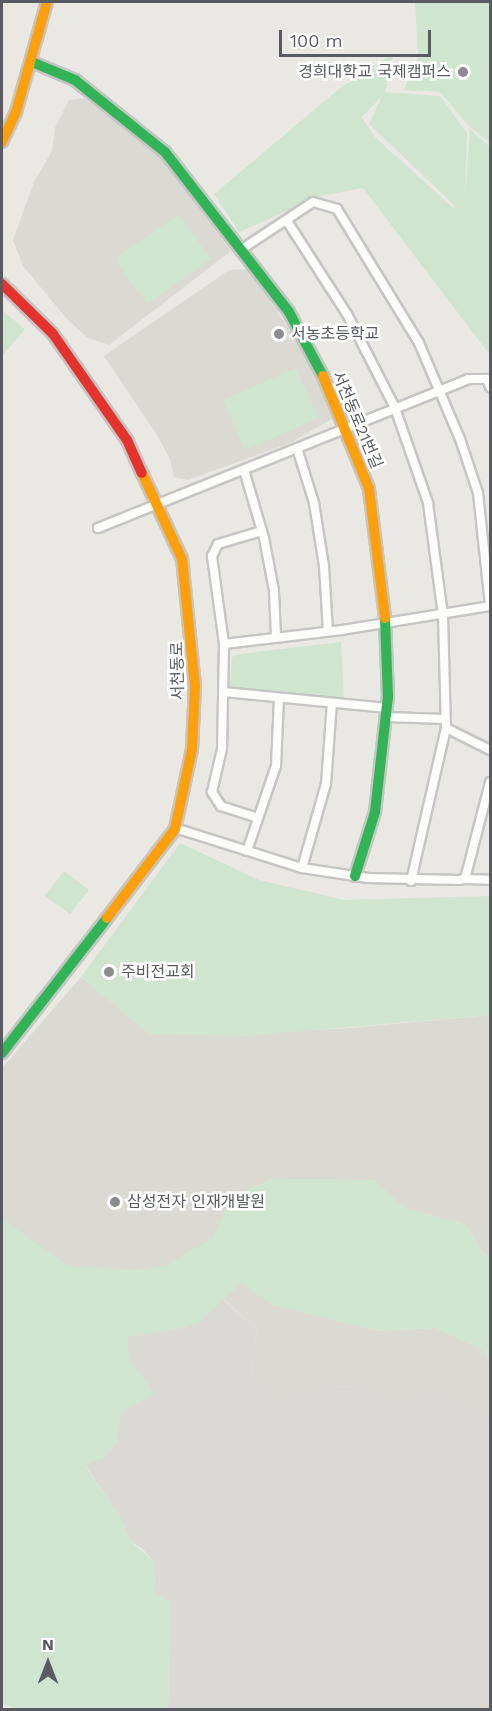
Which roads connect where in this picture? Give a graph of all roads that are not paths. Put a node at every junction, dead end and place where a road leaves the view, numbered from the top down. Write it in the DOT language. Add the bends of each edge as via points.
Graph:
graph roads {
  1 [pos="47,2"];
  2 [pos="32,62"];
  3 [pos="2,142"];
  4 [pos="287,221"];
  5 [pos="243,249"];
  6 [pos="2,284"];
  7 [pos="490,387"];
  8 [pos="440,390"];
  9 [pos="394,408"];
  10 [pos="346,428"];
  11 [pos="297,448"];
  12 [pos="244,470"];
  13 [pos="157,504"];
  14 [pos="99,528"];
  15 [pos="262,531"];
  16 [pos="490,606"];
  17 [pos="442,615"];
  18 [pos="386,624"];
  19 [pos="328,631"];
  20 [pos="276,638"];
  21 [pos="224,644"];
  22 [pos="224,692"];
  23 [pos="279,698"];
  24 [pos="332,703"];
  25 [pos="386,712"];
  26 [pos="446,723"];
  27 [pos="490,750"];
  28 [pos="490,783"];
  29 [pos="258,818"];
  30 [pos="175,828"];
  31 [pos="247,851"];
  32 [pos="302,868"];
  33 [pos="356,876"];
  34 [pos="465,879"];
  35 [pos="490,880"];
  36 [pos="411,881"];
  37 [pos="2,1053"];
  1 -- 2 [label="street"];
  2 -- 3 [label="street"];
  2 -- 5 [label="street, 서천동로21번길" via="75,80 165,152"];
  4 -- 5 [label="street"];
  4 -- 8 [label="street" via="313,202 337,209 419,343"];
  4 -- 9 [label="street" via="347,314"];
  5 -- 10 [label="street, 서천동로21번길" via="289,312"];
  6 -- 13 [label="street, 서천동로" via="53,334 127,440"];
  7 -- 8 [label="street" via="487,379 468,379"];
  8 -- 9 [label="street"];
  8 -- 16 [label="street" via="478,493"];
  9 -- 10 [label="street"];
  9 -- 17 [label="street" via="428,503"];
  10 -- 11 [label="street"];
  10 -- 18 [label="street, 서천동로21번길" via="369,489"];
  11 -- 12 [label="street"];
  11 -- 19 [label="street" via="314,503 324,566"];
  12 -- 13 [label="street"];
  12 -- 15 [label="street"];
  13 -- 14 [label="street"];
  13 -- 30 [label="street, 서천동로" via="182,559 192,634 192,749"];
  15 -- 20 [label="street" via="274,591"];
  15 -- 21 [label="street" via="218,544 212,556"];
  16 -- 17 [label="street"];
  17 -- 18 [label="street"];
  17 -- 26 [label="street"];
  18 -- 19 [label="street"];
  18 -- 25 [label="street, 서천동로21번길"];
  19 -- 20 [label="street"];
  20 -- 21 [label="street"];
  21 -- 22 [label="street"];
  22 -- 23 [label="street"];
  22 -- 29 [label="street" via="222,749 212,792 221,806"];
  23 -- 24 [label="street"];
  23 -- 29 [label="street" via="276,766"];
  24 -- 25 [label="street"];
  24 -- 32 [label="street" via="326,784"];
  25 -- 26 [label="street"];
  25 -- 33 [label="street, 서천동로21번길" via="375,812"];
  26 -- 27 [label="street"];
  26 -- 36 [label="street"];
  28 -- 34 [label="street"];
  29 -- 31 [label="street"];
  30 -- 31 [label="street"];
  30 -- 37 [label="street, 서천동로"];
  31 -- 32 [label="street"];
  32 -- 33 [label="street"];
  33 -- 36 [label="street"];
  34 -- 35 [label="street"];
  34 -- 36 [label="street"];
}
